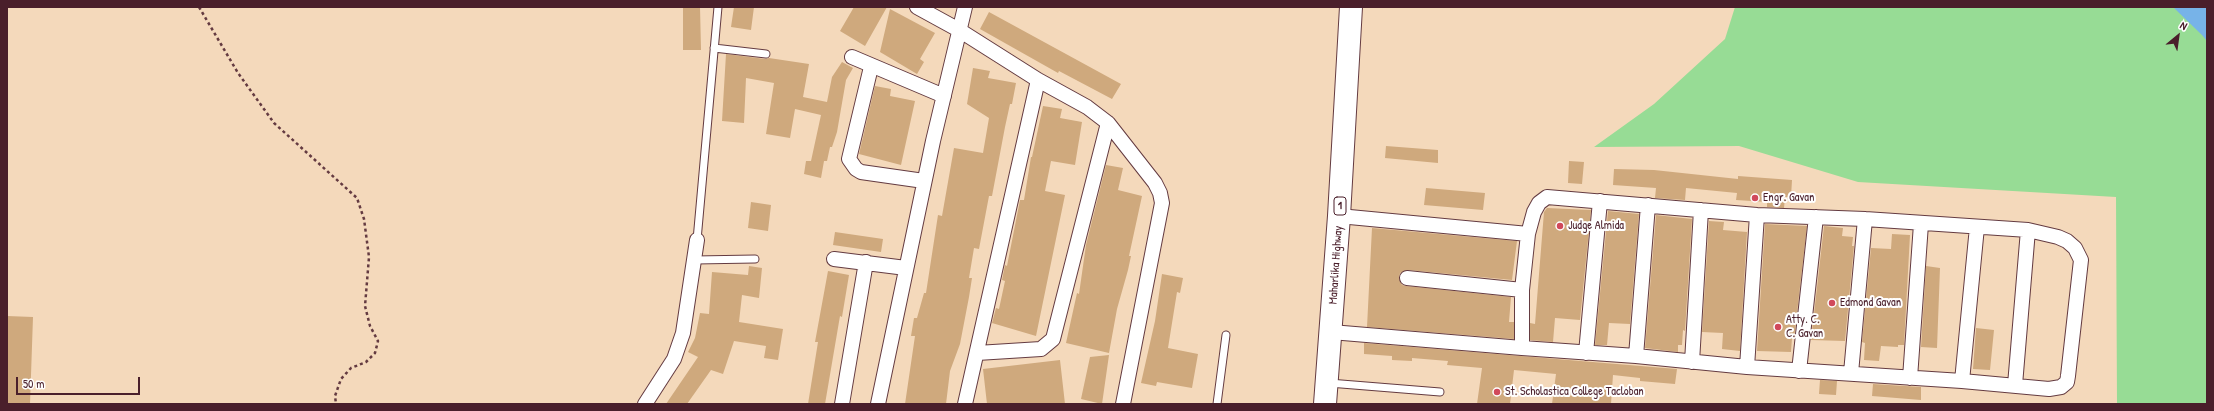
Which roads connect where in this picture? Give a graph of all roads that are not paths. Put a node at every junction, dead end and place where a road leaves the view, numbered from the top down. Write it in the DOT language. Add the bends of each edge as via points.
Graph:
graph roads {
  1 [pos="718,7"];
  2 [pos="917,7"];
  3 [pos="965,7"];
  4 [pos="1351,7"];
  5 [pos="960,30"];
  6 [pos="714,48"];
  7 [pos="766,54"];
  8 [pos="852,57"];
  9 [pos="871,66"];
  10 [pos="1038,80"];
  11 [pos="944,96"];
  12 [pos="1108,123"];
  13 [pos="924,181"];
  14 [pos="1600,200"];
  15 [pos="1648,205"];
  16 [pos="1701,210"];
  17 [pos="1757,215"];
  18 [pos="1339,216"];
  19 [pos="1816,217"];
  20 [pos="1865,219"];
  21 [pos="1921,224"];
  22 [pos="1977,227"];
  23 [pos="2028,230"];
  24 [pos="1528,234"];
  25 [pos="697,240"];
  26 [pos="755,259"];
  27 [pos="834,259"];
  28 [pos="695,260"];
  29 [pos="866,262"];
  30 [pos="906,268"];
  31 [pos="1408,278"];
  32 [pos="1522,290"];
  33 [pos="1331,332"];
  34 [pos="1226,335"];
  35 [pos="1522,348"];
  36 [pos="977,353"];
  37 [pos="1586,353"];
  38 [pos="1636,356"];
  39 [pos="1692,362"];
  40 [pos="1747,367"];
  41 [pos="1800,371"];
  42 [pos="1851,373"];
  43 [pos="1910,378"];
  44 [pos="1962,381"];
  45 [pos="2015,385"];
  46 [pos="1440,392"];
  47 [pos="1326,394"];
  48 [pos="645,404"];
  49 [pos="842,404"];
  50 [pos="878,404"];
  51 [pos="965,404"];
  52 [pos="1123,404"];
  53 [pos="1217,404"];
  1 -- 6 [label="lane"];
  2 -- 5 [label="street"];
  3 -- 5 [label="street"];
  4 -- 18 [label="highway, Maharlika Highway / 1"];
  5 -- 10 [label="street"];
  5 -- 11 [label="street"];
  6 -- 7 [label="lane"];
  6 -- 25 [label="lane"];
  8 -- 9 [label="street"];
  9 -- 11 [label="street"];
  9 -- 13 [label="street" via="849,159 861,172"];
  10 -- 12 [label="street" via="1087,107"];
  10 -- 36 [label="street"];
  11 -- 13 [label="street"];
  12 -- 36 [label="street" via="1053,339 1041,349"];
  12 -- 52 [label="street" via="1155,183 1162,203"];
  13 -- 30 [label="street"];
  14 -- 15 [label="street"];
  14 -- 24 [label="street" via="1547,197 1539,203 1534,212"];
  14 -- 37 [label="street"];
  15 -- 16 [label="street"];
  15 -- 38 [label="street"];
  16 -- 17 [label="street"];
  16 -- 39 [label="street"];
  17 -- 19 [label="street"];
  17 -- 40 [label="street"];
  18 -- 24 [label="street"];
  18 -- 33 [label="highway, Maharlika Highway / 1"];
  19 -- 20 [label="street"];
  19 -- 41 [label="street"];
  20 -- 21 [label="street"];
  20 -- 42 [label="street"];
  21 -- 22 [label="street"];
  21 -- 43 [label="street"];
  22 -- 23 [label="street"];
  22 -- 44 [label="street"];
  23 -- 45 [label="street"];
  23 -- 45 [label="street" via="2067,241 2075,248 2081,260 2067,382 2062,387 2049,389"];
  24 -- 32 [label="street"];
  25 -- 28 [label="street"];
  26 -- 28 [label="lane"];
  27 -- 29 [label="street"];
  28 -- 48 [label="street" via="683,333 674,359"];
  29 -- 30 [label="street"];
  29 -- 49 [label="street"];
  30 -- 50 [label="street"];
  31 -- 32 [label="street"];
  32 -- 35 [label="street"];
  33 -- 35 [label="street"];
  33 -- 47 [label="highway, Maharlika Highway / 1"];
  34 -- 53 [label="lane"];
  35 -- 37 [label="street"];
  36 -- 51 [label="street"];
  37 -- 38 [label="street"];
  38 -- 39 [label="street"];
  39 -- 40 [label="street"];
  40 -- 41 [label="street"];
  41 -- 42 [label="street"];
  42 -- 43 [label="street"];
  43 -- 44 [label="street"];
  44 -- 45 [label="street"];
  46 -- 47 [label="lane"];
}
